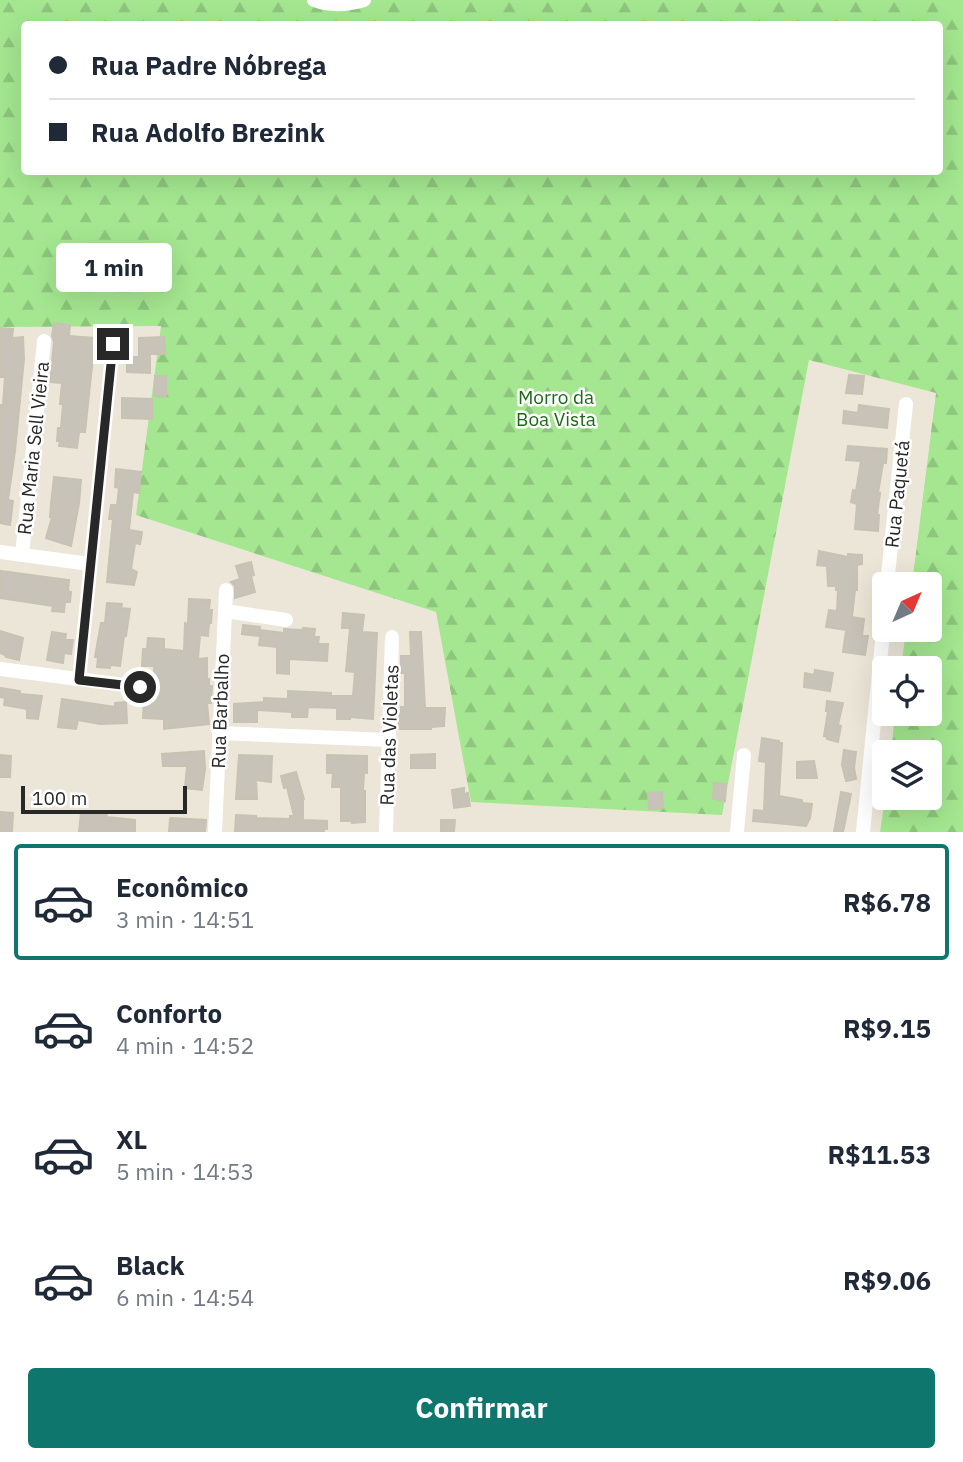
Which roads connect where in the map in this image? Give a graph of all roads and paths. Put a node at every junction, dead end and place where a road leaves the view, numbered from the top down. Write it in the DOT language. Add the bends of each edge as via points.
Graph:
graph roads {
  1 [pos="314,0"];
  2 [pos="364,0"];
  3 [pos="44,341"];
  4 [pos="113,344"];
  5 [pos="906,404"];
  6 [pos="0,552"];
  7 [pos="22,555"];
  8 [pos="90,564"];
  9 [pos="888,572"];
  10 [pos="226,590"];
  11 [pos="225,611"];
  12 [pos="286,620"];
  13 [pos="392,637"];
  14 [pos="882,642"];
  15 [pos="0,669"];
  16 [pos="79,680"];
  17 [pos="140,687"];
  18 [pos="219,733"];
  19 [pos="389,740"];
  20 [pos="744,755"];
  21 [pos="215,832"];
  22 [pos="386,832"];
  23 [pos="737,832"];
  24 [pos="863,832"];
  1 -- 2 [label="street" via="333,4"];
  3 -- 7 [label="street, Rua Maria Sell Vieira"];
  4 -- 8 [label="street"];
  5 -- 9 [label="street, Rua Paquetá"];
  6 -- 7 [label="street"];
  7 -- 8 [label="street"];
  8 -- 16 [label="street"];
  10 -- 11 [label="street, Rua Barbalho"];
  11 -- 12 [label="street"];
  11 -- 18 [label="street, Rua Barbalho"];
  13 -- 19 [label="street, Rua das Violetas"];
  14 -- 24 [label="street"];
  15 -- 16 [label="street"];
  16 -- 17 [label="street"];
  18 -- 19 [label="street"];
  18 -- 21 [label="street, Rua Barbalho"];
  19 -- 22 [label="street, Rua das Violetas"];
  20 -- 23 [label="street"];
}
